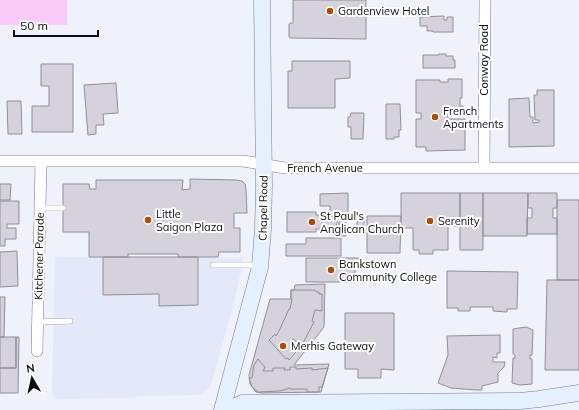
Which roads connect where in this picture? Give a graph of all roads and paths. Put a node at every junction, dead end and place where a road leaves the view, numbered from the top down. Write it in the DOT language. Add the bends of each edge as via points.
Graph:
graph roads {
  1 [pos="262,0"];
  2 [pos="485,0"];
  3 [pos="0,160"];
  4 [pos="41,161"];
  5 [pos="263,164"];
  6 [pos="484,168"];
  7 [pos="579,168"];
  8 [pos="40,208"];
  9 [pos="63,208"];
  10 [pos="213,265"];
  11 [pos="260,265"];
  12 [pos="70,321"];
  13 [pos="38,322"];
  14 [pos="37,351"];
  15 [pos="579,393"];
  16 [pos="222,410"];
  17 [pos="229,410"];
  1 -- 5 [label="main road, Chapel Road"];
  2 -- 6 [label="street, Conway Road"];
  3 -- 4 [label="street, French Avenue"];
  4 -- 5 [label="street, French Avenue" via="243,161"];
  4 -- 8 [label="street, Kitchener Parade"];
  5 -- 6 [label="street, French Avenue" via="285,168"];
  5 -- 11 [label="main road, Chapel Road"];
  6 -- 7 [label="street, French Avenue"];
  8 -- 9 [label="lane"];
  8 -- 13 [label="street, Kitchener Parade"];
  10 -- 11 [label="lane"];
  11 -- 16 [label="main road, Chapel Road"];
  12 -- 13 [label="lane"];
  13 -- 14 [label="street, Kitchener Parade"];
  15 -- 17 [label="main road" via="520,401 242,403"];
}
